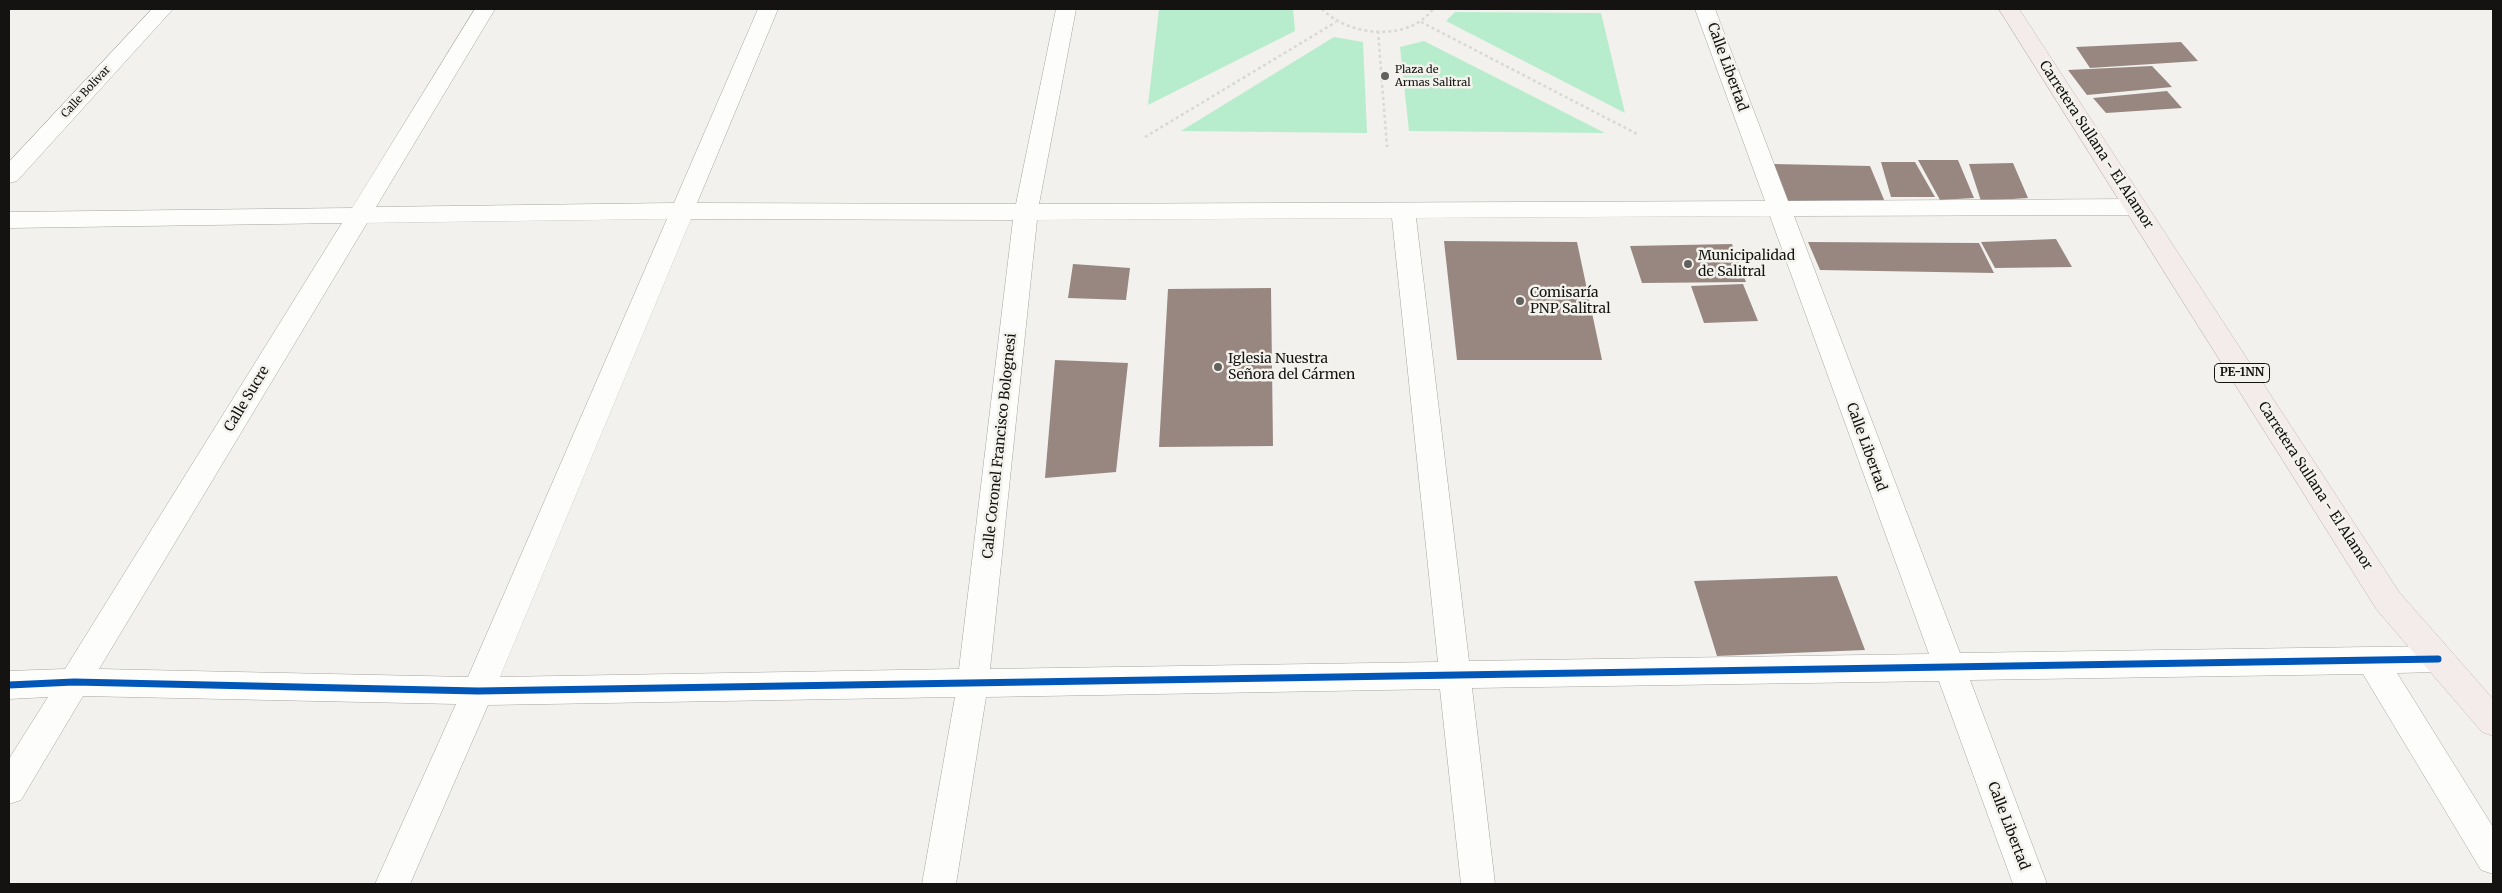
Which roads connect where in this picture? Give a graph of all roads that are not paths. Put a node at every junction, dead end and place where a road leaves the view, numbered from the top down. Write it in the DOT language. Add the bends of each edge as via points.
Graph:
graph roads {
  1 [pos="163,9"];
  2 [pos="485,9"];
  3 [pos="768,9"];
  4 [pos="1066,9"];
  5 [pos="1705,9"];
  6 [pos="2009,9"];
  7 [pos="9,176"];
  8 [pos="2136,207"];
  9 [pos="1779,209"];
  10 [pos="682,211"];
  11 [pos="1403,211"];
  12 [pos="1026,212"];
  13 [pos="360,214"];
  14 [pos="9,220"];
  15 [pos="2438,659"];
  16 [pos="2372,660"];
  17 [pos="1948,667"];
  18 [pos="1455,674"];
  19 [pos="74,682"];
  20 [pos="973,682"];
  21 [pos="9,684"];
  22 [pos="478,691"];
  23 [pos="2493,722"];
  24 [pos="9,789"];
  25 [pos="2493,858"];
  26 [pos="392,884"];
  27 [pos="939,884"];
  28 [pos="1478,884"];
  29 [pos="2030,884"];
  1 -- 7 [label="street, Calle Bolivar"];
  2 -- 13 [label="street, Calle Sucre"];
  3 -- 10 [label="street"];
  4 -- 12 [label="street, Calle Coronel Francisco Bolognesi"];
  5 -- 9 [label="street, Calle Libertad"];
  6 -- 8 [label="highway, Carretera Sullana - El Alamor / PE-1NN"];
  8 -- 9 [label="street"];
  8 -- 15 [label="highway, Carretera Sullana - El Alamor / PE-1NN" via="2388,601"];
  9 -- 11 [label="street"];
  9 -- 17 [label="street, Calle Libertad"];
  10 -- 12 [label="street"];
  10 -- 13 [label="street"];
  10 -- 22 [label="street"];
  11 -- 12 [label="street"];
  11 -- 18 [label="street"];
  12 -- 20 [label="street, Calle Coronel Francisco Bolognesi"];
  13 -- 14 [label="street"];
  13 -- 19 [label="street, Calle Sucre"];
  15 -- 16 [label="street"];
  15 -- 23 [label="highway, Carretera Sullana - El Alamor / PE-1NN"];
  16 -- 17 [label="street"];
  16 -- 25 [label="street"];
  17 -- 18 [label="street"];
  17 -- 29 [label="street, Calle Libertad"];
  18 -- 20 [label="street"];
  18 -- 28 [label="street"];
  19 -- 21 [label="street"];
  19 -- 22 [label="street"];
  19 -- 24 [label="street, Calle Sucre"];
  20 -- 22 [label="street"];
  20 -- 27 [label="street, Calle Coronel Francisco Bolognesi"];
  22 -- 26 [label="street"];
}
